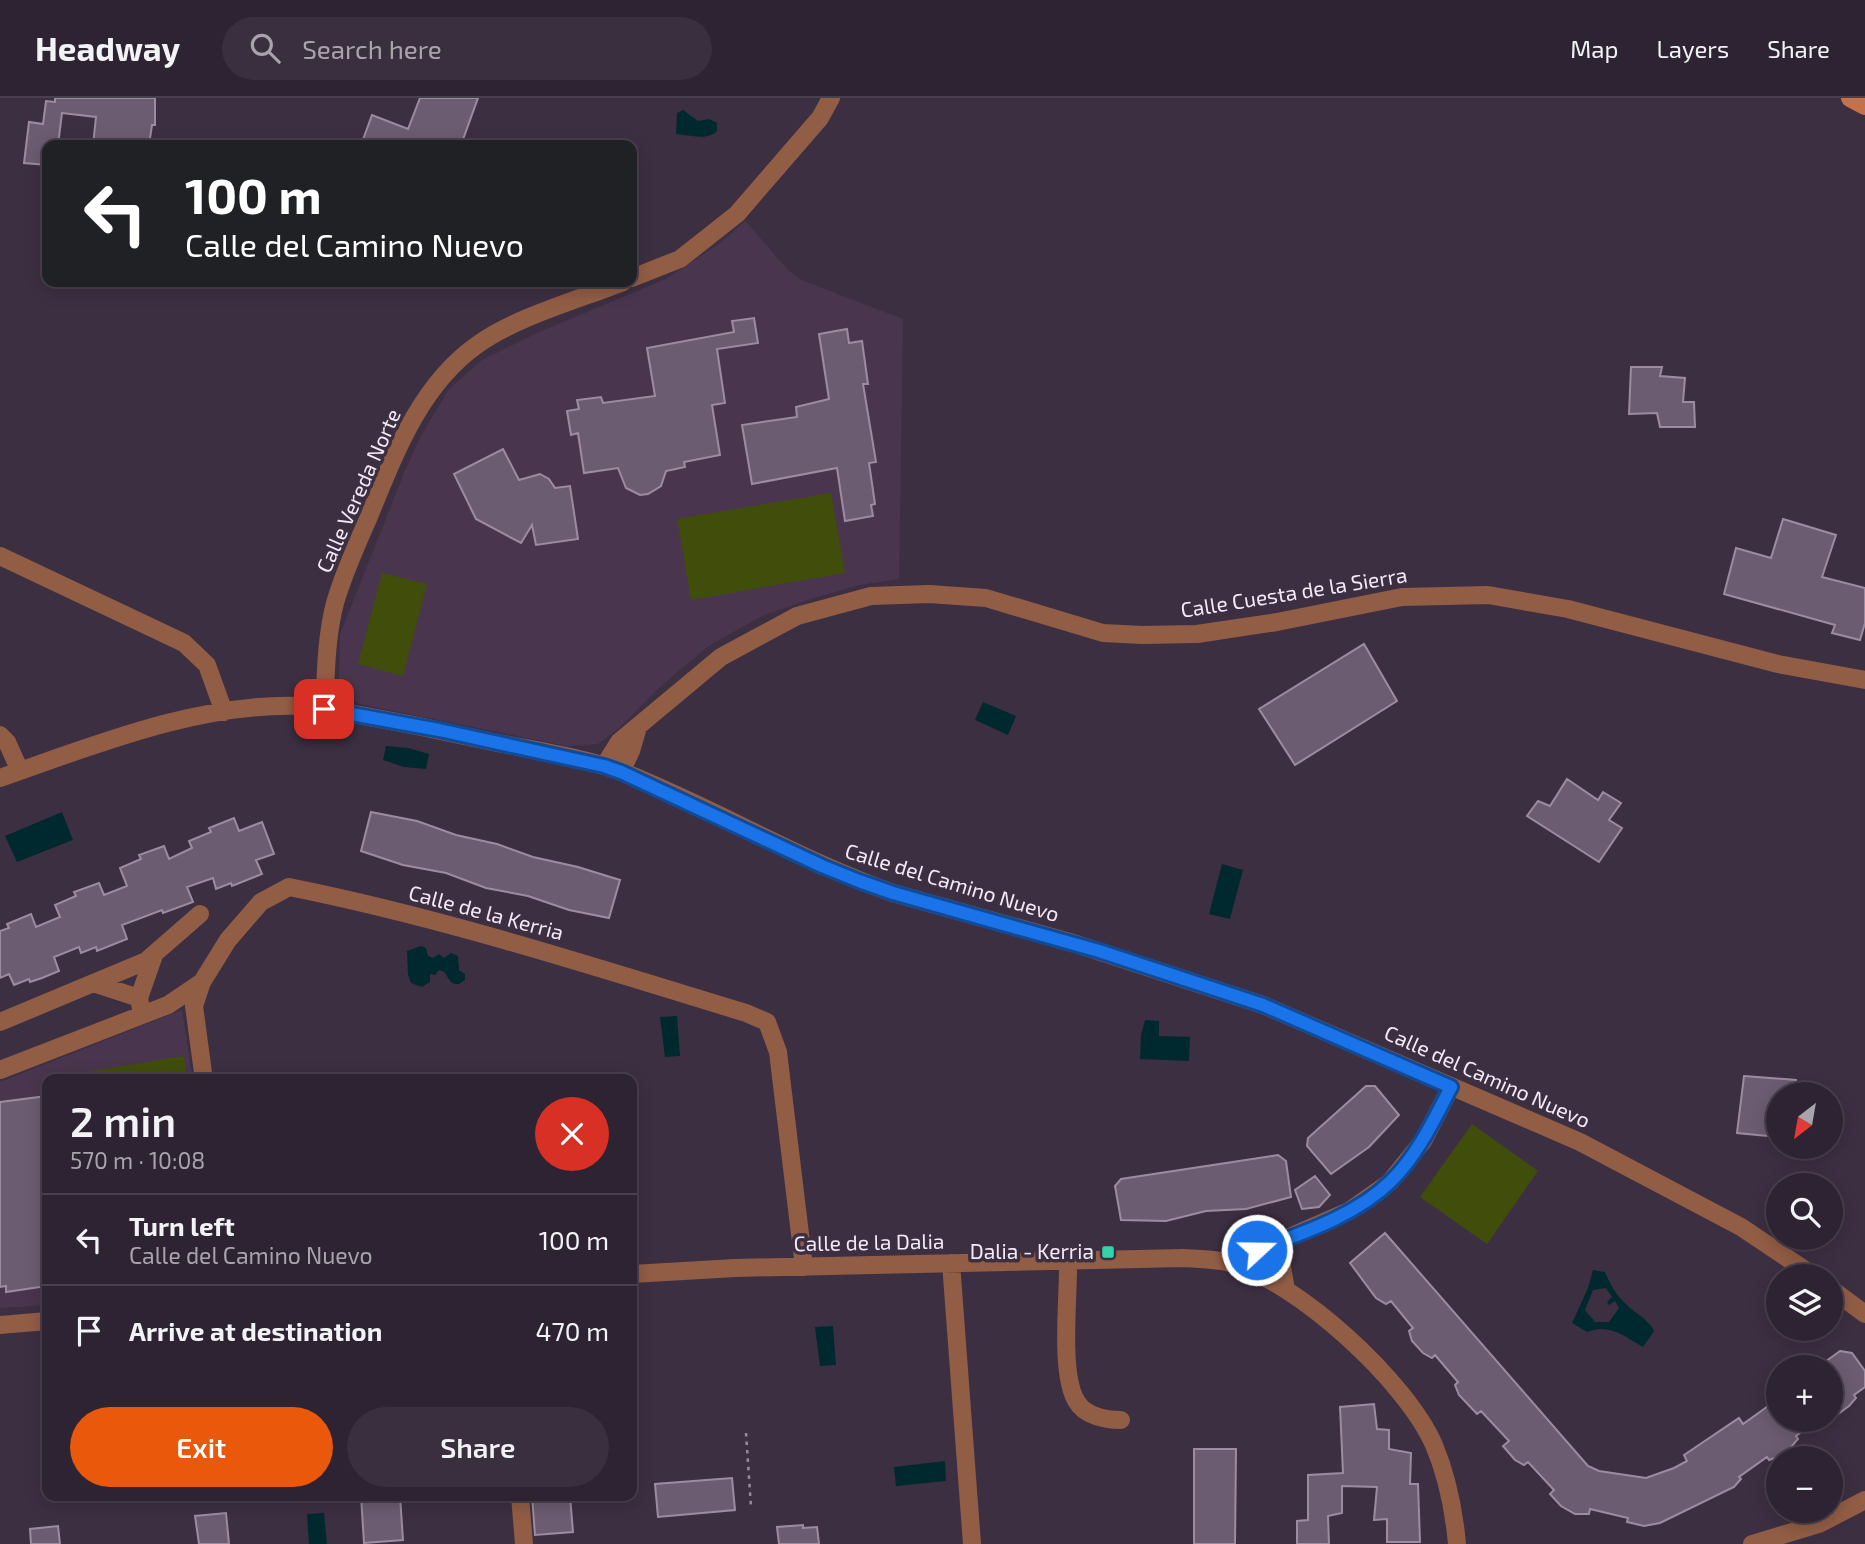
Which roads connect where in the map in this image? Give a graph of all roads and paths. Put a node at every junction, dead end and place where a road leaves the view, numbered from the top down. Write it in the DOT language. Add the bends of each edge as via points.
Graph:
graph roads {
  1 [pos="831,98"];
  2 [pos="1850,98"];
  3 [pos="1865,106"];
  4 [pos="637,276"];
  5 [pos="610,287"];
  6 [pos="0,555"];
  7 [pos="1865,680"];
  8 [pos="324,709"];
  9 [pos="224,712"];
  10 [pos="638,727"];
  11 [pos="0,735"];
  12 [pos="604,766"];
  13 [pos="20,771"];
  14 [pos="621,772"];
  15 [pos="0,778"];
  16 [pos="200,914"];
  17 [pos="154,955"];
  18 [pos="202,982"];
  19 [pos="93,983"];
  20 [pos="141,1007"];
  21 [pos="0,1021"];
  22 [pos="0,1070"];
  23 [pos="203,1074"];
  24 [pos="1451,1087"];
  25 [pos="1284,1240"];
  26 [pos="1068,1261"];
  27 [pos="1230,1263"];
  28 [pos="951,1264"];
  29 [pos="1796,1264"];
  30 [pos="804,1267"];
  31 [pos="637,1274"];
  32 [pos="1286,1290"];
  33 [pos="1843,1298"];
  34 [pos="1865,1314"];
  35 [pos="42,1321"];
  36 [pos="0,1325"];
  37 [pos="1121,1420"];
  38 [pos="746,1433"];
  39 [pos="1865,1500"];
  40 [pos="520,1501"];
  41 [pos="751,1507"];
  42 [pos="524,1544"];
  43 [pos="972,1544"];
  44 [pos="1457,1544"];
  45 [pos="1752,1544"];
  1 -- 4 [label="street" via="820,118 737,214 680,259"];
  2 -- 3 [label="street"];
  5 -- 8 [label="street, Calle Vereda Norte" via="478,344 435,386 396,453 335,604"];
  6 -- 9 [label="street" via="184,643 207,665"];
  7 -- 10 [label="street, Calle Cuesta de la Sierra" via="1778,664 1568,609 1488,595 1402,597 1197,634 1142,635 1103,632 986,598 870,596 797,616 721,657"];
  8 -- 9 [label="street, Calle del Camino Nuevo" via="279,706"];
  8 -- 12 [label="street, Calle del Camino Nuevo"];
  9 -- 13 [label="street, Calle del Camino Nuevo" via="175,720"];
  10 -- 12 [label="street, Calle Cuesta de la Sierra" via="619,742"];
  10 -- 14 [label="street"];
  11 -- 13 [label="street"];
  12 -- 14 [label="street, Calle del Camino Nuevo"];
  13 -- 15 [label="street, Calle del Camino Nuevo"];
  14 -- 24 [label="street, Calle del Camino Nuevo" via="859,881 1099,951 1263,1005"];
  16 -- 17 [label="street"];
  17 -- 19 [label="street"];
  17 -- 20 [label="street"];
  18 -- 20 [label="street, Calle de la Kerria" via="168,1005"];
  18 -- 23 [label="street" via="194,1006"];
  18 -- 30 [label="street, Calle de la Kerria" via="228,940 261,902 289,887 474,931 767,1022 778,1052"];
  19 -- 20 [label="street"];
  19 -- 21 [label="street"];
  20 -- 22 [label="street, Calle de la Kerria"];
  24 -- 25 [label="street" via="1423,1141 1390,1182 1349,1211"];
  24 -- 29 [label="street, Calle del Camino Nuevo" via="1580,1142 1741,1227"];
  25 -- 27 [label="street"];
  25 -- 32 [label="street" via="1281,1261"];
  26 -- 27 [label="street, Calle de la Dalia" via="1183,1258"];
  26 -- 28 [label="street, Calle de la Dalia"];
  26 -- 37 [label="street" via="1070,1388 1085,1411"];
  27 -- 32 [label="street, Calle de la Dalia"];
  28 -- 30 [label="street, Calle de la Dalia"];
  28 -- 43 [label="street"];
  30 -- 31 [label="street, Calle de la Dalia"];
  32 -- 44 [label="street, Calle de la Dalia" via="1374,1363 1416,1415 1443,1472"];
  33 -- 34 [label="street"];
  35 -- 36 [label="street"];
  38 -- 41 [label="path"];
  39 -- 45 [label="street" via="1819,1524"];
  40 -- 42 [label="street"];
}
